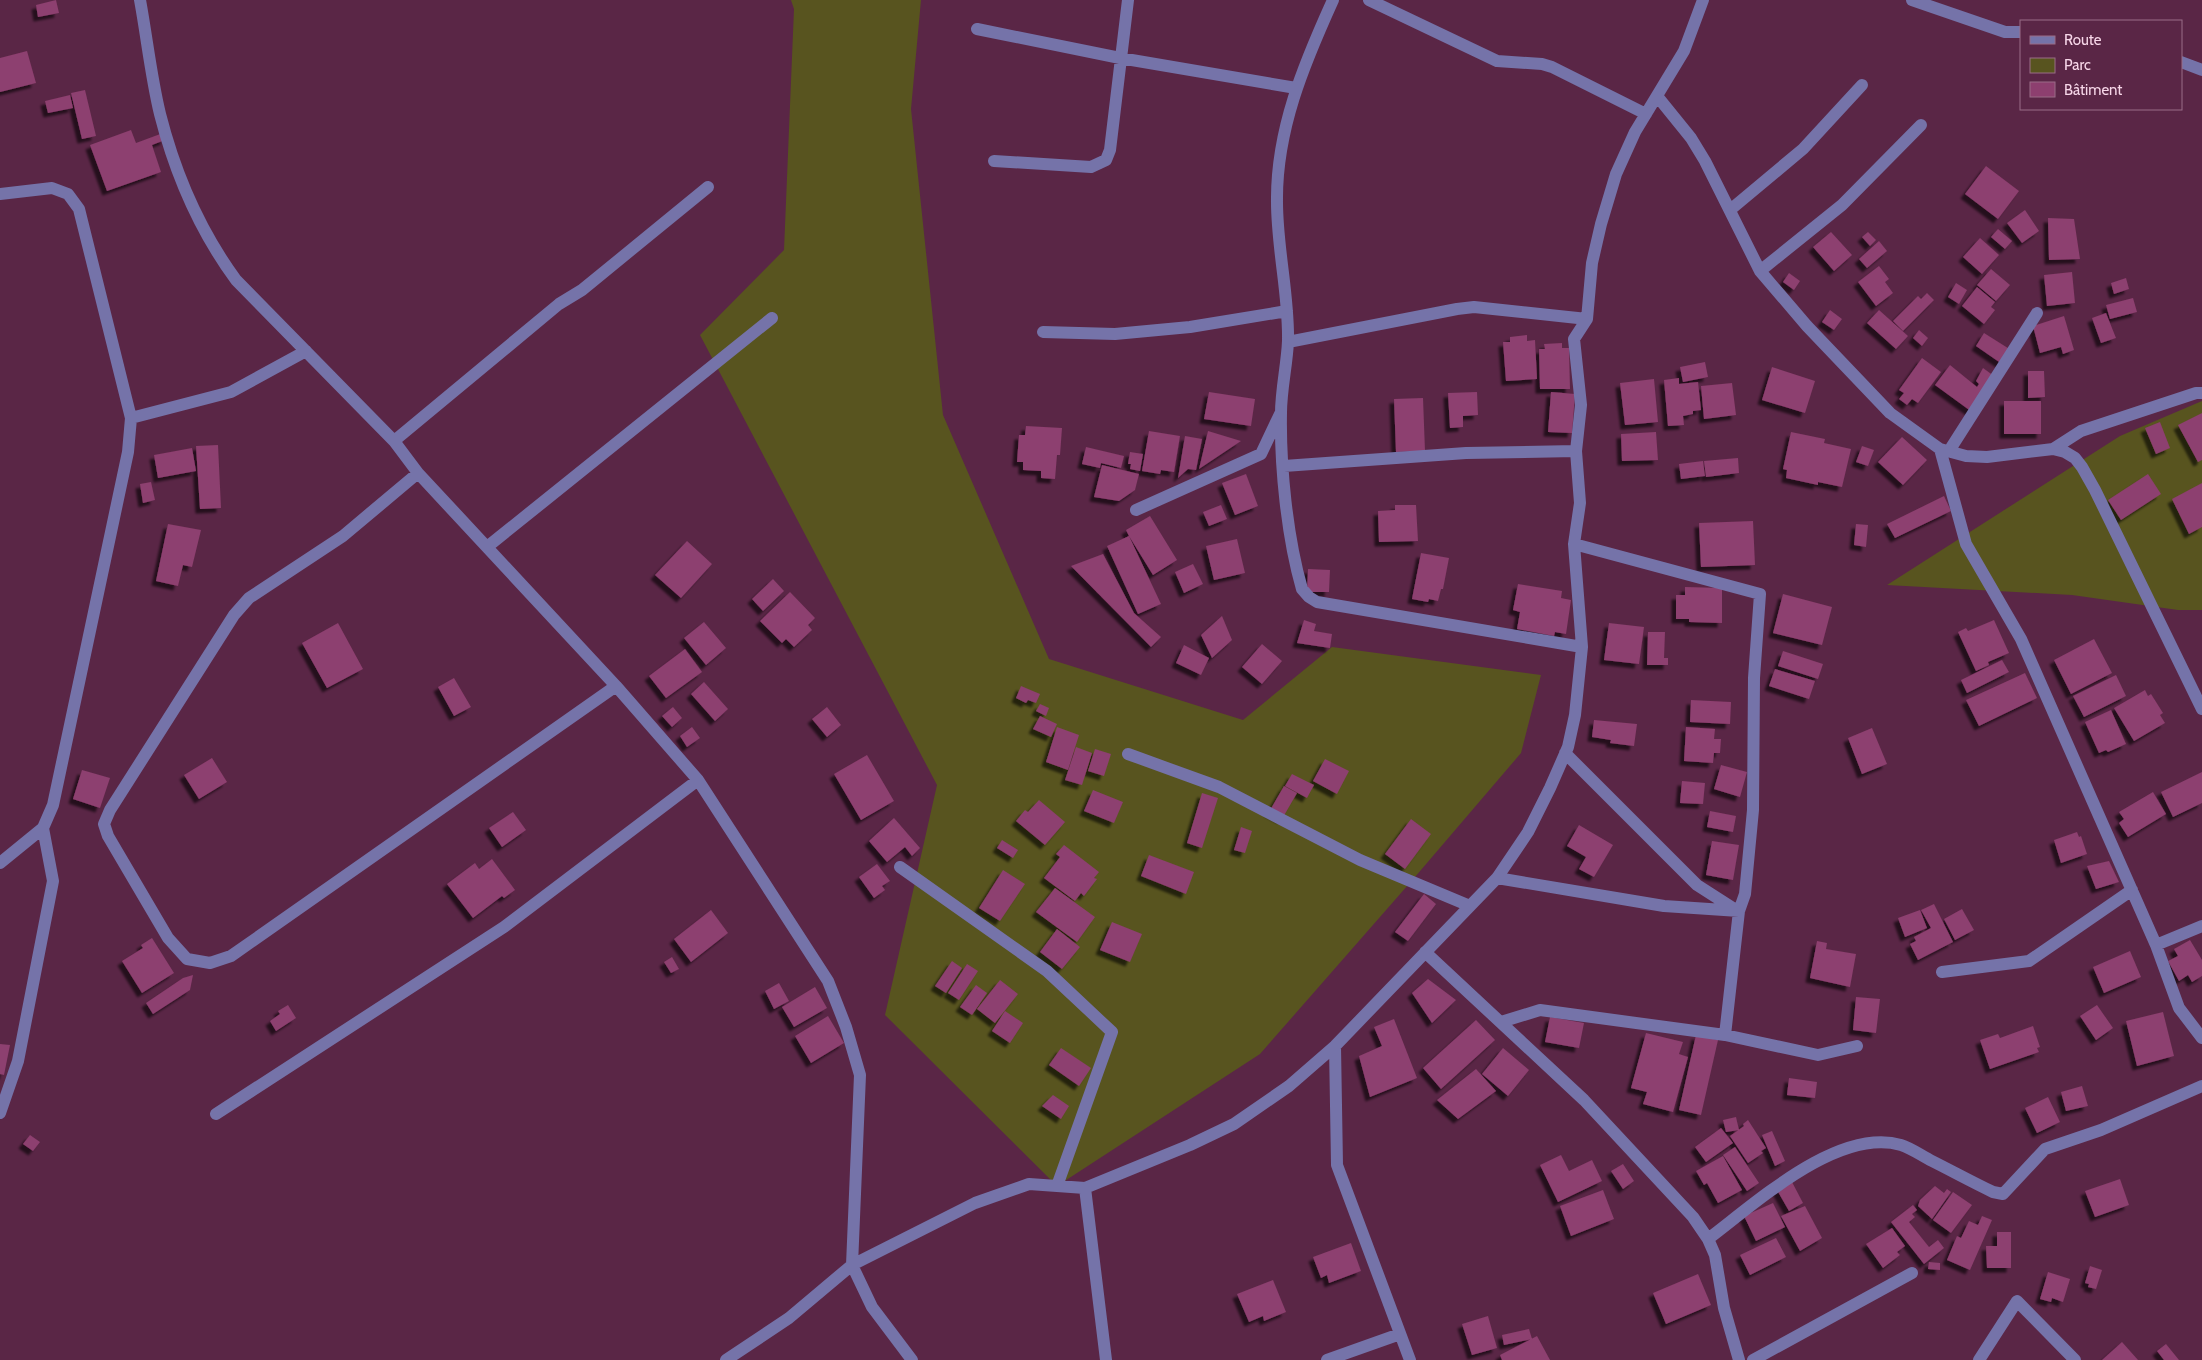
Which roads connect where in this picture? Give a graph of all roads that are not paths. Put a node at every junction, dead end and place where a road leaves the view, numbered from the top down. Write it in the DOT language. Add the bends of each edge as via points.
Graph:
graph roads {
  1 [pos="140,0"];
  2 [pos="1128,0"];
  3 [pos="1333,0"];
  4 [pos="1369,0"];
  5 [pos="1704,0"];
  6 [pos="1912,0"];
  7 [pos="977,29"];
  8 [pos="2020,32"];
  9 [pos="1120,58"];
  10 [pos="2182,62"];
  11 [pos="2202,70"];
  12 [pos="1862,85"];
  13 [pos="1296,88"];
  14 [pos="1657,96"];
  15 [pos="1646,114"];
  16 [pos="1921,125"];
  17 [pos="994,160"];
  18 [pos="708,187"];
  19 [pos="0,194"];
  20 [pos="1730,210"];
  21 [pos="1760,271"];
  22 [pos="1287,311"];
  23 [pos="2037,313"];
  24 [pos="772,318"];
  25 [pos="1587,319"];
  26 [pos="1043,332"];
  27 [pos="1288,342"];
  28 [pos="306,351"];
  29 [pos="2202,393"];
  30 [pos="1281,412"];
  31 [pos="131,418"];
  32 [pos="394,442"];
  33 [pos="2053,449"];
  34 [pos="1576,450"];
  35 [pos="1944,450"];
  36 [pos="1284,466"];
  37 [pos="418,473"];
  38 [pos="1136,510"];
  39 [pos="1574,544"];
  40 [pos="487,547"];
  41 [pos="1582,646"];
  42 [pos="616,686"];
  43 [pos="2202,709"];
  44 [pos="1128,754"];
  45 [pos="1565,754"];
  46 [pos="698,780"];
  47 [pos="43,828"];
  48 [pos="0,863"];
  49 [pos="900,867"];
  50 [pos="1497,878"];
  51 [pos="2132,890"];
  52 [pos="1470,906"];
  53 [pos="1738,911"];
  54 [pos="2202,926"];
  55 [pos="2156,944"];
  56 [pos="1425,952"];
  57 [pos="1942,972"];
  58 [pos="1501,1022"];
  59 [pos="1725,1035"];
  60 [pos="2202,1038"];
  61 [pos="1335,1046"];
  62 [pos="1857,1046"];
  63 [pos="2202,1086"];
  64 [pos="0,1113"];
  65 [pos="216,1114"];
  66 [pos="1056,1186"];
  67 [pos="1085,1188"];
  68 [pos="1708,1239"];
  69 [pos="852,1265"];
  70 [pos="1912,1273"];
  71 [pos="1400,1334"];
  72 [pos="726,1360"];
  73 [pos="912,1360"];
  74 [pos="1106,1360"];
  75 [pos="1327,1360"];
  76 [pos="1410,1360"];
  77 [pos="1739,1360"];
  78 [pos="1753,1360"];
  79 [pos="1979,1360"];
  80 [pos="2075,1360"];
  1 -- 28 [label="street" via="160,113 186,193 219,257 236,280"];
  2 -- 9 [label="street"];
  3 -- 13 [label="street"];
  4 -- 15 [label="street" via="1497,61 1552,67"];
  5 -- 14 [label="street" via="1684,51"];
  6 -- 8 [label="street" via="1998,30"];
  7 -- 9 [label="street"];
  9 -- 13 [label="street"];
  9 -- 17 [label="street" via="1110,150 1106,160 1091,168"];
  10 -- 11 [label="street"];
  12 -- 20 [label="street" via="1803,149"];
  13 -- 22 [label="street" via="1282,141 1276,201"];
  14 -- 15 [label="street"];
  14 -- 20 [label="street" via="1705,161"];
  15 -- 25 [label="street" via="1634,132 1616,174 1601,224 1592,263"];
  16 -- 21 [label="street" via="1842,205"];
  18 -- 32 [label="street" via="582,290 559,304"];
  19 -- 31 [label="street" via="52,188 68,194 79,209"];
  20 -- 21 [label="street"];
  21 -- 35 [label="street" via="1890,413"];
  22 -- 26 [label="street" via="1190,327 1115,334"];
  22 -- 27 [label="street"];
  23 -- 35 [label="street"];
  24 -- 40 [label="street"];
  25 -- 27 [label="street" via="1465,308"];
  25 -- 34 [label="street" via="1574,339 1581,404"];
  27 -- 30 [label="street"];
  28 -- 31 [label="street" via="232,392"];
  28 -- 32 [label="street"];
  29 -- 33 [label="street" via="2196,392 2080,431"];
  30 -- 36 [label="street"];
  30 -- 38 [label="street" via="1261,454"];
  31 -- 47 [label="street" via="128,452 58,786"];
  32 -- 37 [label="street"];
  33 -- 35 [label="street" via="1977,457"];
  33 -- 43 [label="street" via="2075,458 2082,467"];
  34 -- 36 [label="street" via="1466,453"];
  34 -- 39 [label="street" via="1580,503"];
  35 -- 51 [label="street" via="1966,544 2021,639"];
  36 -- 41 [label="street" via="1299,578 1302,588 1317,602"];
  37 -- 40 [label="street"];
  37 -- 42 [label="street" via="344,536 249,598 234,615 110,810 104,824 108,836 168,938 187,959 210,963 231,956"];
  39 -- 41 [label="street"];
  39 -- 53 [label="street" via="1760,594 1754,678 1753,810 1745,894"];
  40 -- 42 [label="street"];
  41 -- 45 [label="street" via="1575,716"];
  42 -- 46 [label="street"];
  44 -- 52 [label="street" via="1219,787 1360,860"];
  45 -- 50 [label="street" via="1528,832"];
  45 -- 53 [label="street" via="1697,884"];
  46 -- 65 [label="street" via="504,927"];
  46 -- 69 [label="street" via="828,982 846,1027 860,1076"];
  47 -- 48 [label="street"];
  47 -- 64 [label="street" via="53,880 18,1061"];
  49 -- 66 [label="street" via="1047,970 1112,1032"];
  50 -- 52 [label="street"];
  50 -- 53 [label="street" via="1664,906"];
  51 -- 55 [label="street"];
  51 -- 57 [label="street" via="2029,961"];
  52 -- 56 [label="street"];
  53 -- 59 [label="street"];
  54 -- 55 [label="street"];
  55 -- 60 [label="street" via="2179,1008"];
  56 -- 58 [label="street"];
  56 -- 61 [label="street"];
  58 -- 59 [label="street" via="1540,1010"];
  58 -- 68 [label="street" via="1584,1100 1693,1217"];
  59 -- 62 [label="street" via="1818,1055"];
  61 -- 67 [label="street" via="1289,1086 1234,1124"];
  61 -- 71 [label="street" via="1337,1165"];
  63 -- 68 [label="street" via="2101,1130 2045,1149 2003,1194 1993,1192 1903,1146 1869,1142 1842,1149 1792,1176"];
  66 -- 67 [label="street"];
  66 -- 69 [label="street" via="1029,1184 975,1204"];
  67 -- 74 [label="street"];
  68 -- 77 [label="street" via="1719,1271 1724,1308"];
  69 -- 72 [label="street" via="789,1318"];
  69 -- 73 [label="street" via="872,1307"];
  70 -- 78 [label="street"];
  71 -- 75 [label="street"];
  71 -- 76 [label="street"];
  79 -- 80 [label="street" via="2018,1301"];
}
